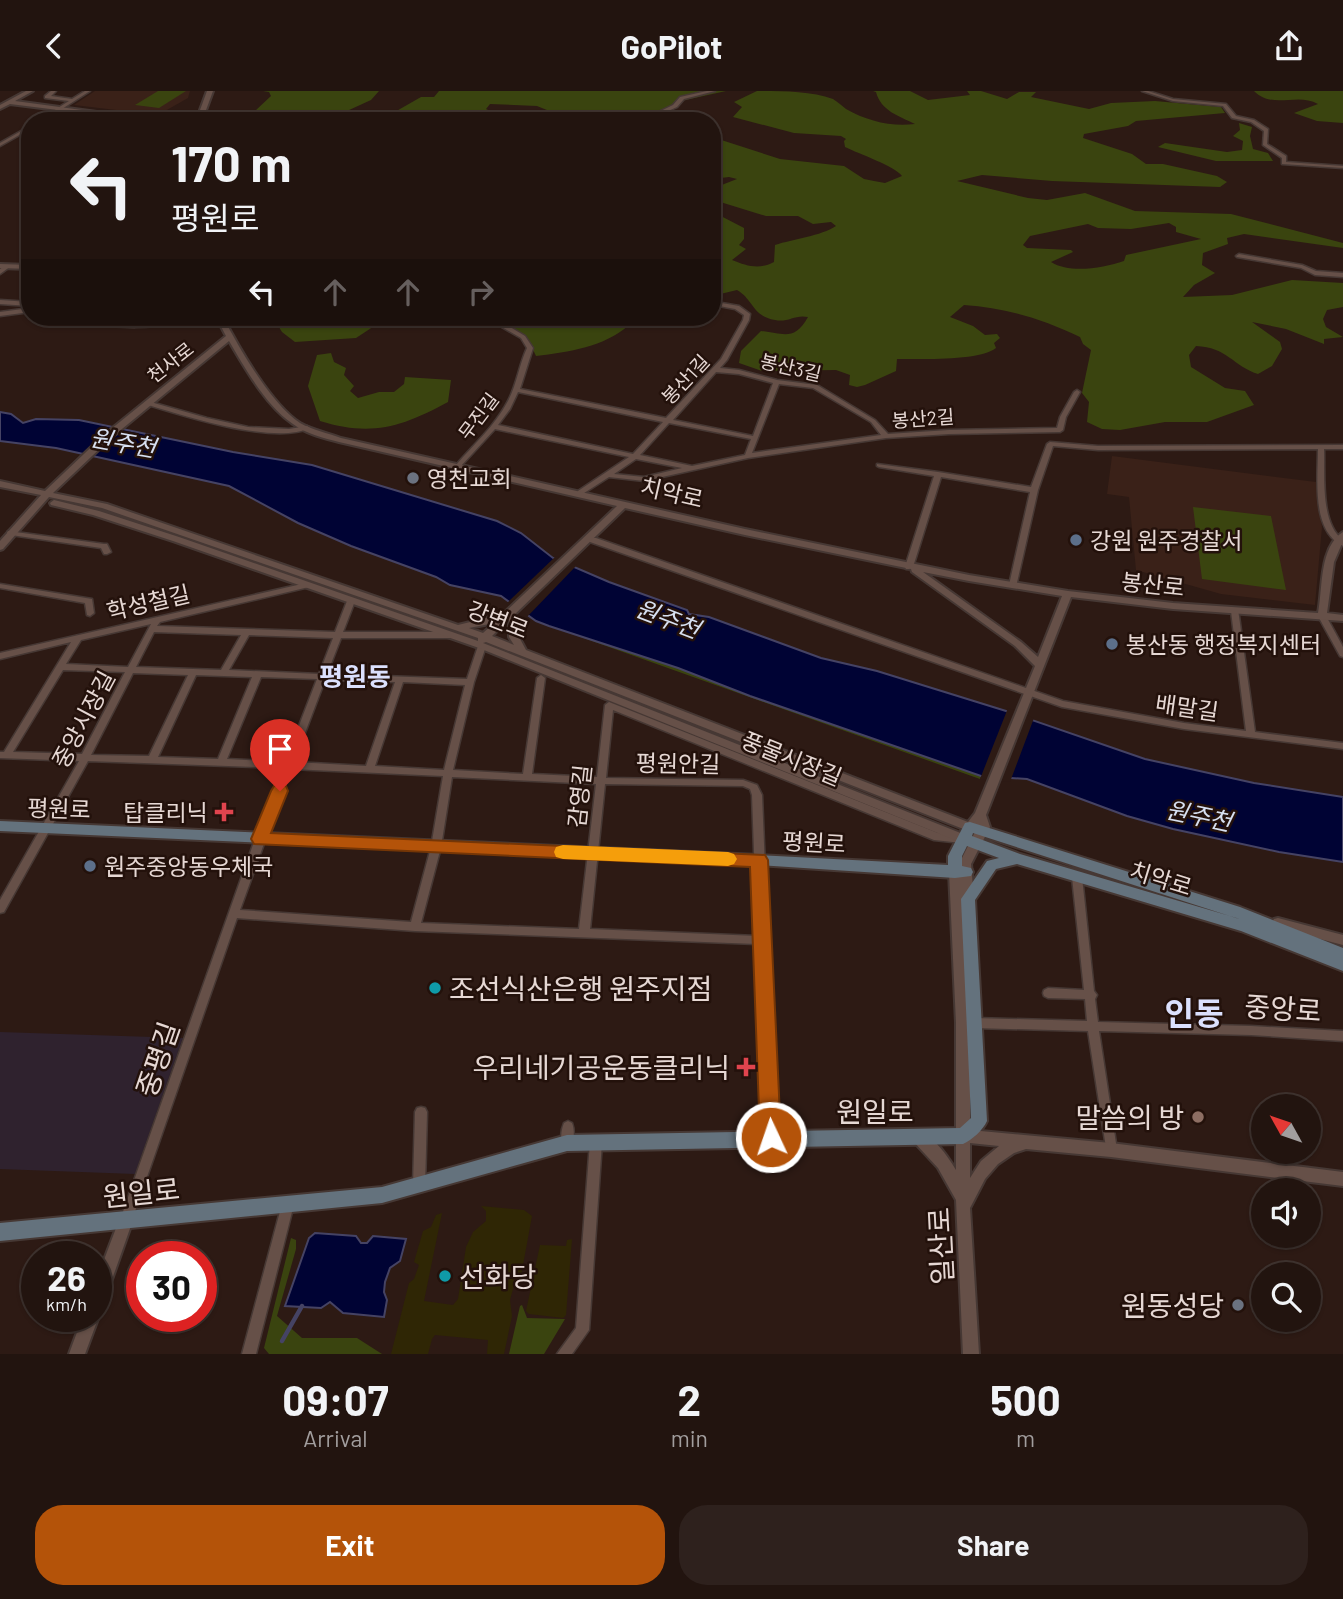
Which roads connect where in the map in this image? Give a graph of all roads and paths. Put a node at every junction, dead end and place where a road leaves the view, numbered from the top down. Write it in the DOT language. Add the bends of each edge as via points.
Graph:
graph roads {
  1 [pos="30,91"];
  2 [pos="54,91"];
  3 [pos="88,91"];
  4 [pos="209,91"];
  5 [pos="713,91"];
  6 [pos="1144,91"];
  7 [pos="73,100"];
  8 [pos="8,102"];
  9 [pos="0,107"];
  10 [pos="60,108"];
  11 [pos="54,112"];
  12 [pos="88,112"];
  13 [pos="202,112"];
  14 [pos="662,112"];
  15 [pos="21,132"];
  16 [pos="0,145"];
  17 [pos="1343,167"];
  18 [pos="1239,256"];
  19 [pos="4,266"];
  20 [pos="0,272"];
  21 [pos="1343,275"];
  22 [pos="0,302"];
  23 [pos="721,305"];
  24 [pos="21,306"];
  25 [pos="21,309"];
  26 [pos="0,314"];
  27 [pos="126,326"];
  28 [pos="156,326"];
  29 [pos="223,326"];
  30 [pos="504,326"];
  31 [pos="228,338"];
  32 [pos="716,370"];
  33 [pos="777,382"];
  34 [pos="516,390"];
  35 [pos="1077,392"];
  36 [pos="147,403"];
  37 [pos="668,421"];
  38 [pos="493,426"];
  39 [pos="307,428"];
  40 [pos="886,436"];
  41 [pos="754,438"];
  42 [pos="1343,447"];
  43 [pos="1321,448"];
  44 [pos="635,456"];
  45 [pos="748,456"];
  46 [pos="459,465"];
  47 [pos="879,465"];
  48 [pos="691,468"];
  49 [pos="939,474"];
  50 [pos="608,475"];
  51 [pos="0,484"];
  52 [pos="1034,490"];
  53 [pos="0,491"];
  54 [pos="581,493"];
  55 [pos="46,494"];
  56 [pos="624,504"];
  57 [pos="11,533"];
  58 [pos="590,539"];
  59 [pos="1341,540"];
  60 [pos="0,547"];
  61 [pos="107,552"];
  62 [pos="909,566"];
  63 [pos="306,585"];
  64 [pos="1013,585"];
  65 [pos="0,586"];
  66 [pos="1068,594"];
  67 [pos="351,601"];
  68 [pos="1235,611"];
  69 [pos="90,613"];
  70 [pos="1322,617"];
  71 [pos="1343,618"];
  72 [pos="157,619"];
  73 [pos="506,622"];
  74 [pos="152,629"];
  75 [pos="449,630"];
  76 [pos="247,632"];
  77 [pos="338,635"];
  78 [pos="78,638"];
  79 [pos="485,643"];
  80 [pos="524,653"];
  81 [pos="1343,654"];
  82 [pos="1,658"];
  83 [pos="1039,664"];
  84 [pos="60,667"];
  85 [pos="131,671"];
  86 [pos="193,673"];
  87 [pos="223,674"];
  88 [pos="257,676"];
  89 [pos="322,676"];
  90 [pos="541,678"];
  91 [pos="400,680"];
  92 [pos="470,682"];
  93 [pos="1027,695"];
  94 [pos="609,705"];
  95 [pos="1251,735"];
  96 [pos="1343,746"];
  97 [pos="3,755"];
  98 [pos="85,758"];
  99 [pos="151,761"];
  100 [pos="221,762"];
  101 [pos="289,767"];
  102 [pos="369,771"];
  103 [pos="449,774"];
  104 [pos="527,778"];
  105 [pos="602,781"];
  106 [pos="0,827"];
  107 [pos="45,827"];
  108 [pos="973,835"];
  109 [pos="260,839"];
  110 [pos="436,847"];
  111 [pos="594,853"];
  112 [pos="1017,859"];
  113 [pos="759,860"];
  114 [pos="960,872"];
  115 [pos="1077,877"];
  116 [pos="968,899"];
  117 [pos="0,909"];
  118 [pos="236,914"];
  119 [pos="1241,920"];
  120 [pos="415,927"];
  121 [pos="584,933"];
  122 [pos="761,940"];
  123 [pos="1342,952"];
  124 [pos="1048,993"];
  125 [pos="1092,995"];
  126 [pos="968,1023"];
  127 [pos="1093,1028"];
  128 [pos="1343,1037"];
  129 [pos="421,1112"];
  130 [pos="918,1136"];
  131 [pos="963,1136"];
  132 [pos="771,1137"];
  133 [pos="596,1142"];
  134 [pos="1029,1142"];
  135 [pos="1111,1150"];
  136 [pos="1343,1179"];
  137 [pos="419,1186"];
  138 [pos="288,1204"];
  139 [pos="963,1205"];
  140 [pos="126,1220"];
  141 [pos="0,1232"];
  142 [pos="112,1258"];
  143 [pos="85,1332"];
  144 [pos="77,1354"];
  145 [pos="249,1354"];
  146 [pos="564,1354"];
  147 [pos="971,1354"];
  1 -- 8 [label="street"];
  2 -- 7 [label="street" via="47,97"];
  3 -- 7 [label="street"];
  4 -- 13 [label="street"];
  5 -- 14 [label="street" via="679,100"];
  6 -- 17 [label="street" via="1173,100 1224,105 1234,117 1266,130 1265,145 1284,157 1284,163"];
  7 -- 10 [label="street"];
  8 -- 9 [label="street"];
  8 -- 10 [label="street"];
  10 -- 11 [label="street"];
  10 -- 12 [label="street"];
  15 -- 16 [label="street"];
  18 -- 21 [label="street"];
  19 -- 20 [label="street"];
  22 -- 24 [label="street"];
  23 -- 32 [label="street, 봉산1길" via="747,314"];
  25 -- 26 [label="street"];
  27 -- 28 [label="street"];
  29 -- 31 [label="street, 치악로"];
  30 -- 34 [label="street, 무진길" via="523,337 530,348"];
  31 -- 36 [label="street, 천사로"];
  31 -- 39 [label="street, 치악로" via="281,410"];
  32 -- 33 [label="street, 봉산3길"];
  32 -- 37 [label="street, 봉산1길"];
  33 -- 40 [label="street, 봉산3길" via="815,386 873,421"];
  33 -- 41 [label="street"];
  34 -- 37 [label="street, 봉산1길"];
  34 -- 38 [label="street, 무진길"];
  35 -- 40 [label="street, 봉산2길" via="1060,430"];
  36 -- 39 [label="street" via="272,433"];
  36 -- 55 [label="street, 천사로"];
  37 -- 41 [label="street"];
  37 -- 44 [label="street, 봉산1길"];
  38 -- 44 [label="street"];
  38 -- 46 [label="street, 무진길"];
  39 -- 46 [label="street, 치악로" via="339,440"];
  40 -- 45 [label="street, 봉산2길"];
  41 -- 45 [label="street"];
  42 -- 43 [label="street"];
  43 -- 52 [label="street" via="1050,445"];
  43 -- 59 [label="street" via="1324,522"];
  44 -- 48 [label="street"];
  44 -- 50 [label="street, 봉산1길"];
  45 -- 48 [label="street, 봉산2길"];
  46 -- 54 [label="street, 치악로"];
  47 -- 49 [label="street"];
  48 -- 50 [label="street, 봉산2길" via="643,479"];
  49 -- 52 [label="street"];
  49 -- 62 [label="street"];
  50 -- 54 [label="street, 봉산1길"];
  51 -- 55 [label="street, 강변로"];
  52 -- 64 [label="street"];
  53 -- 55 [label="street, 강변로"];
  54 -- 56 [label="street, 치악로"];
  55 -- 57 [label="street"];
  55 -- 63 [label="street, 강변로"];
  55 -- 75 [label="street, 강변로" via="104,506"];
  56 -- 58 [label="street"];
  56 -- 62 [label="street, 치악로"];
  57 -- 60 [label="street"];
  57 -- 61 [label="street" via="104,546"];
  58 -- 73 [label="street"];
  58 -- 93 [label="street"];
  59 -- 70 [label="street"];
  62 -- 64 [label="street, 치악로"];
  62 -- 83 [label="street"];
  63 -- 67 [label="street, 강변로"];
  63 -- 72 [label="street, 학성철길"];
  64 -- 66 [label="street, 치악로"];
  65 -- 69 [label="street" via="89,601"];
  66 -- 68 [label="street, 봉산로"];
  66 -- 83 [label="street"];
  67 -- 75 [label="street, 강변로"];
  67 -- 77 [label="street, 중평길"];
  68 -- 70 [label="street, 봉산로"];
  68 -- 95 [label="street"];
  70 -- 71 [label="street, 봉산로"];
  70 -- 81 [label="street"];
  72 -- 74 [label="street, 중앙시장길"];
  72 -- 78 [label="street, 학성철길"];
  73 -- 75 [label="street"];
  73 -- 79 [label="street"];
  73 -- 80 [label="street"];
  74 -- 76 [label="street"];
  74 -- 85 [label="street, 중앙시장길"];
  75 -- 77 [label="street"];
  75 -- 79 [label="street, 강변로"];
  76 -- 77 [label="street"];
  76 -- 87 [label="street"];
  77 -- 89 [label="street, 중평길"];
  78 -- 82 [label="street, 학성철길"];
  78 -- 84 [label="street, 평원안길"];
  79 -- 80 [label="street, 강변로"];
  79 -- 92 [label="street"];
  79 -- 108 [label="street, 강변로"];
  80 -- 108 [label="street, 강변로"];
  83 -- 93 [label="street"];
  84 -- 85 [label="street"];
  84 -- 97 [label="street, 평원안길"];
  85 -- 86 [label="street"];
  85 -- 98 [label="street, 중앙시장길"];
  86 -- 87 [label="street"];
  86 -- 99 [label="street"];
  87 -- 88 [label="street"];
  88 -- 89 [label="street"];
  88 -- 100 [label="street"];
  89 -- 91 [label="street"];
  89 -- 101 [label="street, 중평길"];
  90 -- 104 [label="street"];
  91 -- 92 [label="street"];
  91 -- 102 [label="street"];
  92 -- 103 [label="street"];
  93 -- 95 [label="street, 배말길" via="1093,712"];
  93 -- 108 [label="street" via="979,815 984,827"];
  94 -- 105 [label="street, 감영길"];
  94 -- 108 [label="street, 풍물시장길" via="937,837"];
  95 -- 96 [label="street, 배말길"];
  97 -- 98 [label="street, 평원안길"];
  98 -- 99 [label="street, 평원안길"];
  98 -- 107 [label="street, 중앙시장길"];
  99 -- 100 [label="street, 평원안길"];
  100 -- 101 [label="street, 평원안길"];
  101 -- 102 [label="street, 평원안길"];
  101 -- 109 [label="street, 중평길"];
  102 -- 103 [label="street, 평원안길"];
  103 -- 104 [label="street, 평원안길"];
  103 -- 110 [label="street"];
  104 -- 105 [label="street, 평원안길"];
  105 -- 111 [label="street, 감영길"];
  105 -- 113 [label="street, 평원안길" via="743,783 754,787"];
  106 -- 107 [label="main road, 평원로"];
  107 -- 109 [label="main road, 평원로"];
  107 -- 117 [label="street, 중앙시장길"];
  108 -- 112 [label="main road, 치악로"];
  108 -- 114 [label="main road" via="955,856"];
  108 -- 119 [label="main road, 치악로"];
  109 -- 110 [label="main road, 평원로"];
  109 -- 118 [label="street, 중평길"];
  110 -- 111 [label="main road, 평원로"];
  110 -- 120 [label="street"];
  111 -- 113 [label="main road, 평원로"];
  111 -- 121 [label="street, 감영길"];
  112 -- 115 [label="main road, 치악로"];
  112 -- 116 [label="main road" via="992,865"];
  113 -- 114 [label="main road, 평원로"];
  113 -- 122 [label="street"];
  114 -- 116 [label="street"];
  114 -- 126 [label="street"];
  115 -- 119 [label="main road, 치악로"];
  115 -- 125 [label="street"];
  116 -- 126 [label="main road"];
  118 -- 120 [label="street"];
  118 -- 140 [label="street, 중평길"];
  119 -- 123 [label="main road, 치악로"];
  119 -- 123 [label="street"];
  120 -- 121 [label="street"];
  121 -- 122 [label="street"];
  122 -- 132 [label="street"];
  124 -- 125 [label="street"];
  125 -- 127 [label="street"];
  126 -- 127 [label="street, 중앙로"];
  126 -- 131 [label="main road" via="979,1121"];
  127 -- 128 [label="street, 중앙로" via="1258,1029"];
  127 -- 135 [label="street"];
  129 -- 137 [label="street"];
  130 -- 131 [label="main road, 원일로"];
  130 -- 132 [label="main road, 원일로"];
  130 -- 139 [label="street" via="953,1175"];
  131 -- 134 [label="street, 원일로"];
  131 -- 139 [label="street, 일산로"];
  132 -- 133 [label="main road, 원일로"];
  133 -- 137 [label="main road, 원일로" via="567,1135"];
  133 -- 146 [label="street" via="582,1330"];
  134 -- 135 [label="street, 원일로"];
  134 -- 139 [label="street" via="1002,1149"];
  135 -- 136 [label="street, 원일로"];
  137 -- 138 [label="main road, 원일로" via="382,1195"];
  138 -- 140 [label="main road, 원일로"];
  138 -- 145 [label="street"];
  139 -- 147 [label="street, 일산로"];
  140 -- 141 [label="main road, 원일로"];
  140 -- 142 [label="street"];
  143 -- 144 [label="street"];
}
